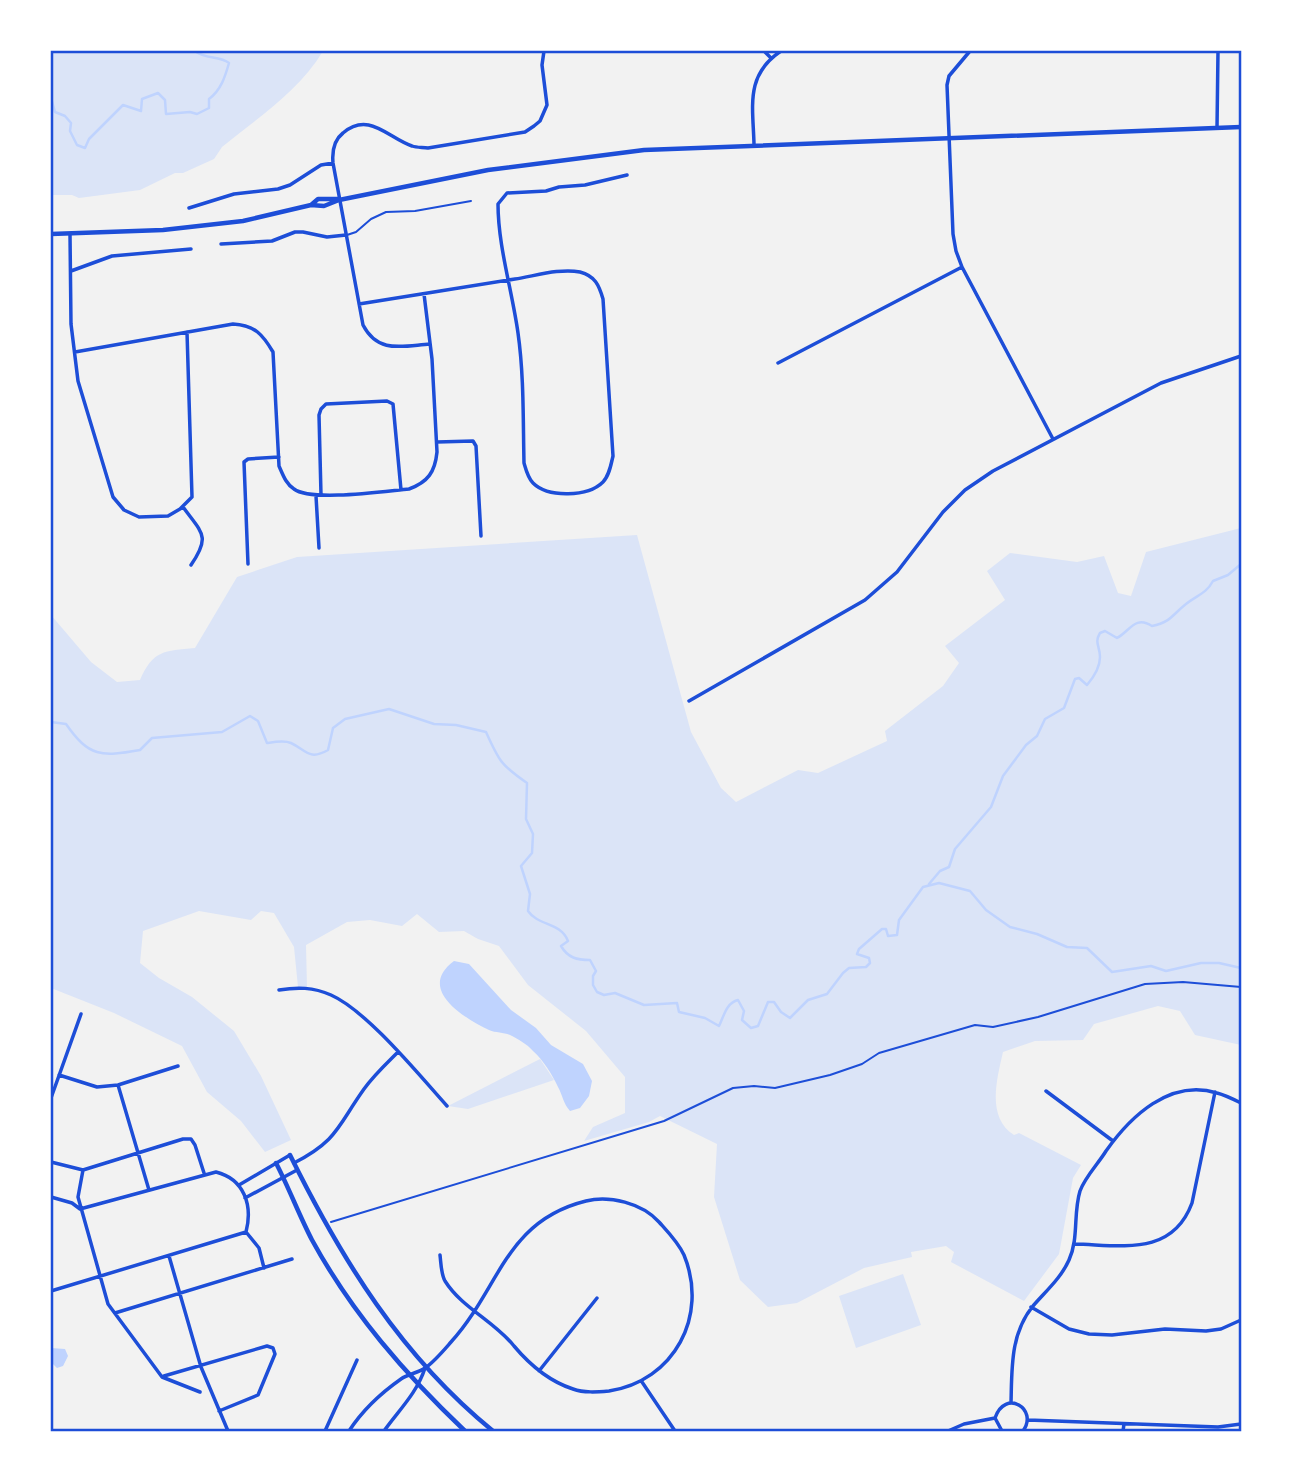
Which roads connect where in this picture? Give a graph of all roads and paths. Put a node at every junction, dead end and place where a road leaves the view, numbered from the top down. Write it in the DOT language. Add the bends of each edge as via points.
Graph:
graph roads {
  1 [pos="544,51"];
  2 [pos="764,51"];
  3 [pos="781,51"];
  4 [pos="969,51"];
  5 [pos="1218,51"];
  6 [pos="771,58"];
  7 [pos="1241,127"];
  8 [pos="1217,128"];
  9 [pos="948,138"];
  10 [pos="754,144"];
  11 [pos="333,163"];
  12 [pos="627,175"];
  13 [pos="340,200"];
  14 [pos="471,201"];
  15 [pos="188,208"];
  16 [pos="51,234"];
  17 [pos="70,234"];
  18 [pos="346,235"];
  19 [pos="222,244"];
  20 [pos="191,249"];
  21 [pos="962,267"];
  22 [pos="71,271"];
  23 [pos="509,280"];
  24 [pos="424,294"];
  25 [pos="359,303"];
  26 [pos="187,332"];
  27 [pos="431,344"];
  28 [pos="75,352"];
  29 [pos="1241,356"];
  30 [pos="778,363"];
  31 [pos="1053,439"];
  32 [pos="437,442"];
  33 [pos="279,457"];
  34 [pos="401,490"];
  35 [pos="321,495"];
  36 [pos="316,496"];
  37 [pos="183,507"];
  38 [pos="481,536"];
  39 [pos="319,548"];
  40 [pos="248,564"];
  41 [pos="191,565"];
  42 [pos="689,701"];
  43 [pos="1241,987"];
  44 [pos="279,990"];
  45 [pos="81,1014"];
  46 [pos="398,1052"];
  47 [pos="178,1066"];
  48 [pos="59,1076"];
  49 [pos="118,1084"];
  50 [pos="1046,1091"];
  51 [pos="1215,1092"];
  52 [pos="51,1098"];
  53 [pos="1241,1103"];
  54 [pos="447,1106"];
  55 [pos="1113,1141"];
  56 [pos="138,1153"];
  57 [pos="290,1155"];
  58 [pos="51,1162"];
  59 [pos="276,1163"];
  60 [pos="294,1163"];
  61 [pos="83,1170"];
  62 [pos="298,1170"];
  63 [pos="204,1173"];
  64 [pos="283,1177"];
  65 [pos="239,1185"];
  66 [pos="149,1191"];
  67 [pos="51,1197"];
  68 [pos="245,1198"];
  69 [pos="80,1209"];
  70 [pos="325,1224"];
  71 [pos="246,1232"];
  72 [pos="1074,1244"];
  73 [pos="440,1255"];
  74 [pos="169,1256"];
  75 [pos="292,1259"];
  76 [pos="264,1268"];
  77 [pos="100,1277"];
  78 [pos="51,1291"];
  79 [pos="180,1293"];
  80 [pos="597,1298"];
  81 [pos="1031,1307"];
  82 [pos="114,1313"];
  83 [pos="474,1313"];
  84 [pos="1241,1320"];
  85 [pos="357,1360"];
  86 [pos="201,1367"];
  87 [pos="425,1368"];
  88 [pos="539,1371"];
  89 [pos="409,1376"];
  90 [pos="162,1377"];
  91 [pos="642,1382"];
  92 [pos="419,1388"];
  93 [pos="200,1392"];
  94 [pos="1011,1403"];
  95 [pos="219,1411"];
  96 [pos="995,1418"];
  97 [pos="1028,1420"];
  98 [pos="1124,1424"];
  99 [pos="1241,1424"];
  100 [pos="1218,1429"];
  101 [pos="228,1431"];
  102 [pos="325,1431"];
  103 [pos="349,1431"];
  104 [pos="384,1431"];
  105 [pos="465,1431"];
  106 [pos="492,1431"];
  107 [pos="676,1431"];
  108 [pos="948,1431"];
  109 [pos="1002,1431"];
  110 [pos="1023,1431"];
  111 [pos="1124,1431"];
  1 -- 11 [label="street" via="547,105 540,121 525,132 428,148 414,147 378,126 358,124 337,139"];
  2 -- 6 [label="street"];
  3 -- 6 [label="street"];
  4 -- 9 [label="street" via="949,76"];
  5 -- 8 [label="street"];
  6 -- 10 [label="street" via="755,81"];
  7 -- 8 [label="street"];
  8 -- 9 [label="street"];
  9 -- 10 [label="street"];
  9 -- 21 [label="street" via="953,234"];
  10 -- 13 [label="street" via="547,161"];
  11 -- 13 [label="street"];
  11 -- 15 [label="street" via="278,190 234,194"];
  12 -- 23 [label="street" via="546,191 507,193 501,198 498,210"];
  13 -- 17 [label="street" via="318,199 311,205 243,221"];
  13 -- 18 [label="street"];
  14 -- 18 [label="lane" via="386,212"];
  16 -- 17 [label="street"];
  17 -- 22 [label="street"];
  18 -- 19 [label="street" via="295,232 272,241"];
  18 -- 25 [label="street"];
  20 -- 22 [label="street" via="112,256"];
  21 -- 30 [label="street"];
  21 -- 31 [label="street"];
  22 -- 28 [label="street"];
  23 -- 23 [label="street" via="566,271 591,276 599,285 607,331 613,456 603,482 591,489 553,493 531,482 528,475 518,334"];
  23 -- 24 [label="street"];
  24 -- 25 [label="street"];
  24 -- 27 [label="street"];
  25 -- 27 [label="street" via="363,325 379,343 390,347"];
  26 -- 28 [label="street"];
  26 -- 33 [label="street" via="233,324 246,325 264,337 273,352"];
  26 -- 37 [label="street" via="193,482 192,497"];
  27 -- 32 [label="street"];
  28 -- 37 [label="street" via="78,381 113,497 124,510 139,517 168,516"];
  29 -- 31 [label="street" via="1161,383"];
  31 -- 42 [label="street" via="965,490 897,572 865,600"];
  32 -- 34 [label="street" via="430,476 421,485"];
  32 -- 38 [label="street" via="473,440 476,446"];
  33 -- 36 [label="street" via="284,479 295,491"];
  33 -- 40 [label="street" via="244,461"];
  34 -- 35 [label="street"];
  34 -- 35 [label="street" via="393,404 326,404 319,415"];
  35 -- 36 [label="street"];
  36 -- 39 [label="street"];
  37 -- 41 [label="street" via="202,534 203,547"];
  43 -- 70 [label="path" via="1145,984 1038,1017 993,1027 975,1025 926,1039 830,1075 775,1088 739,1086 664,1121"];
  44 -- 46 [label="street" via="302,986 332,995"];
  45 -- 48 [label="street"];
  46 -- 54 [label="street"];
  46 -- 60 [label="street" via="363,1090 333,1137"];
  47 -- 49 [label="street"];
  48 -- 49 [label="street" via="97,1087"];
  48 -- 52 [label="street"];
  49 -- 56 [label="street"];
  50 -- 55 [label="street"];
  51 -- 53 [label="street"];
  51 -- 55 [label="street" via="1198,1090 1158,1099 1138,1112"];
  51 -- 72 [label="street" via="1192,1203 1176,1229 1146,1245"];
  55 -- 72 [label="street" via="1081,1188"];
  56 -- 61 [label="street"];
  56 -- 63 [label="street" via="191,1139"];
  56 -- 66 [label="street"];
  57 -- 59 [label="street"];
  57 -- 60 [label="street"];
  58 -- 61 [label="street"];
  59 -- 64 [label="street"];
  59 -- 65 [label="street"];
  60 -- 62 [label="street"];
  61 -- 69 [label="street"];
  62 -- 64 [label="street"];
  62 -- 70 [label="street"];
  63 -- 65 [label="street" via="226,1175"];
  63 -- 66 [label="street"];
  64 -- 68 [label="street"];
  64 -- 89 [label="street" via="335,1280"];
  65 -- 68 [label="street"];
  66 -- 69 [label="street"];
  67 -- 69 [label="street"];
  68 -- 71 [label="street"];
  69 -- 77 [label="street"];
  70 -- 87 [label="street" via="372,1301"];
  71 -- 74 [label="street"];
  71 -- 76 [label="street" via="259,1248"];
  72 -- 81 [label="street" via="1063,1272"];
  73 -- 83 [label="street" via="444,1279"];
  74 -- 77 [label="street"];
  74 -- 79 [label="street"];
  75 -- 76 [label="street"];
  76 -- 79 [label="street"];
  77 -- 78 [label="street"];
  77 -- 82 [label="street"];
  79 -- 82 [label="street"];
  79 -- 86 [label="street"];
  80 -- 88 [label="street"];
  81 -- 84 [label="street" via="1069,1329 1088,1334 1206,1331"];
  81 -- 94 [label="street" via="1013,1350"];
  82 -- 90 [label="street"];
  83 -- 87 [label="street"];
  83 -- 88 [label="street" via="508,1338"];
  83 -- 91 [label="street" via="509,1254 541,1219 593,1199 625,1202 653,1215 673,1237 683,1254 692,1292 682,1341 666,1363"];
  85 -- 102 [label="street"];
  86 -- 90 [label="street"];
  86 -- 95 [label="street"];
  86 -- 95 [label="street" via="273,1348 275,1354 258,1395"];
  87 -- 89 [label="street"];
  87 -- 92 [label="street"];
  87 -- 106 [label="street"];
  88 -- 91 [label="street" via="575,1390 597,1392"];
  89 -- 92 [label="street"];
  89 -- 103 [label="street" via="361,1413"];
  90 -- 93 [label="street"];
  91 -- 107 [label="street"];
  92 -- 104 [label="street"];
  92 -- 105 [label="street"];
  94 -- 96 [label="street" via="1001,1407"];
  94 -- 97 [label="street" via="1022,1408"];
  95 -- 101 [label="street"];
  96 -- 108 [label="street"];
  96 -- 109 [label="street"];
  97 -- 98 [label="street"];
  97 -- 110 [label="street"];
  98 -- 100 [label="street"];
  98 -- 111 [label="street"];
  99 -- 100 [label="street"];
}
